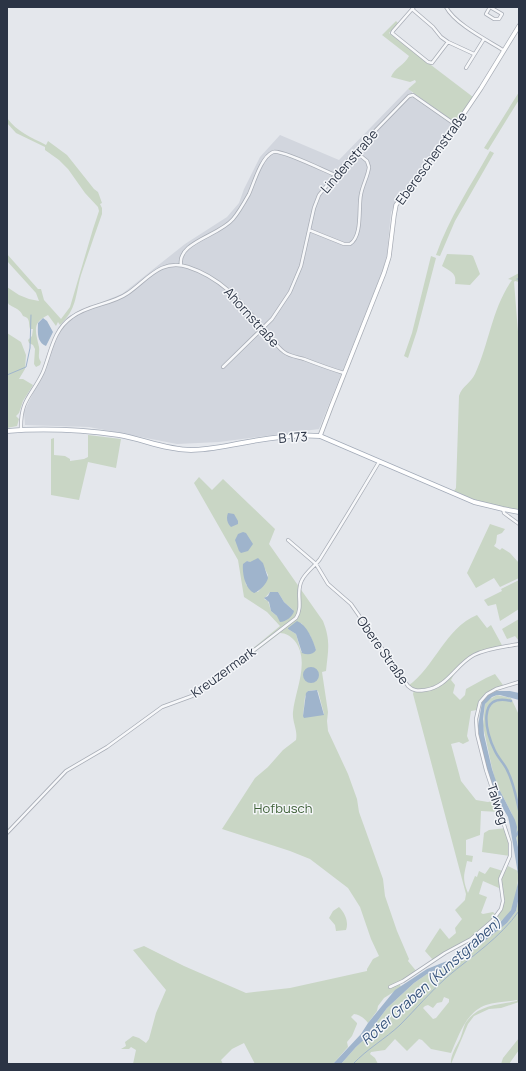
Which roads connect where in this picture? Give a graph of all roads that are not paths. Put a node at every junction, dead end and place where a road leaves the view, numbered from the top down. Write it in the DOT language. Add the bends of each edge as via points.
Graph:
graph roads {
  1 [pos="446,7"];
  2 [pos="490,7"];
  3 [pos="413,8"];
  4 [pos="519,26"];
  5 [pos="484,39"];
  6 [pos="448,42"];
  7 [pos="503,50"];
  8 [pos="474,54"];
  9 [pos="466,68"];
  10 [pos="456,125"];
  11 [pos="356,152"];
  12 [pos="335,176"];
  13 [pos="309,230"];
  14 [pos="183,265"];
  15 [pos="263,328"];
  16 [pos="223,367"];
  17 [pos="344,373"];
  18 [pos="21,430"];
  19 [pos="7,431"];
  20 [pos="320,436"];
  21 [pos="379,461"];
  22 [pos="503,509"];
  23 [pos="519,512"];
  24 [pos="519,524"];
  25 [pos="288,540"];
  26 [pos="316,564"];
  27 [pos="519,644"];
  28 [pos="519,682"];
  29 [pos="7,834"];
  30 [pos="390,987"];
  1 -- 5 [label="street" via="464,25"];
  2 -- 2 [label="street" via="486,14 498,19 502,14"];
  3 -- 6 [label="street"];
  3 -- 6 [label="street" via="392,33 432,63"];
  4 -- 7 [label="street, Ebereschenstraße"];
  5 -- 7 [label="street"];
  5 -- 8 [label="street"];
  6 -- 8 [label="street"];
  7 -- 10 [label="street, Ebereschenstraße"];
  8 -- 9 [label="street"];
  10 -- 11 [label="street, Lindenstraße" via="410,95"];
  10 -- 17 [label="street, Ebereschenstraße" via="396,206 387,263"];
  11 -- 12 [label="street, Lindenstraße"];
  11 -- 13 [label="street" via="369,167 360,196 354,242 344,244"];
  12 -- 13 [label="street, Lindenstraße" via="316,201"];
  12 -- 14 [label="street" via="286,154 272,152 264,161 244,204 233,219 222,229 189,246 181,256"];
  13 -- 15 [label="street, Lindenstraße" via="294,285 280,309"];
  14 -- 15 [label="street, Ahornstraße" via="221,283"];
  14 -- 18 [label="street" via="162,267 126,295 84,310 66,321 55,337 42,373 24,405"];
  15 -- 16 [label="street, Lindenstraße"];
  15 -- 17 [label="street, Ahornstraße" via="284,352"];
  17 -- 20 [label="street, Ebereschenstraße"];
  18 -- 19 [label="main road, B 173"];
  18 -- 20 [label="main road, B 173 / B 173" via="119,435 167,447 192,450 279,437"];
  20 -- 21 [label="main road, B 173 / B 173"];
  21 -- 22 [label="main road, B 173 / B 173" via="474,502"];
  21 -- 26 [label="street, Kreuzermark"];
  22 -- 23 [label="main road, B 173 / B 173"];
  22 -- 24 [label="street" via="504,513"];
  25 -- 26 [label="street, Obere Straße"];
  26 -- 27 [label="street, Obere Straße" via="328,584 351,604 408,686 415,690 428,690 439,686 463,663 480,652"];
  26 -- 29 [label="street, Kreuzermark" via="302,579 301,605 296,618 192,696 162,707 107,748 66,771"];
  28 -- 30 [label="street, Talweg" via="496,688 487,694 480,702 476,719 486,770 510,843 510,856 500,879 503,901 501,909 492,921 471,939"];
}
